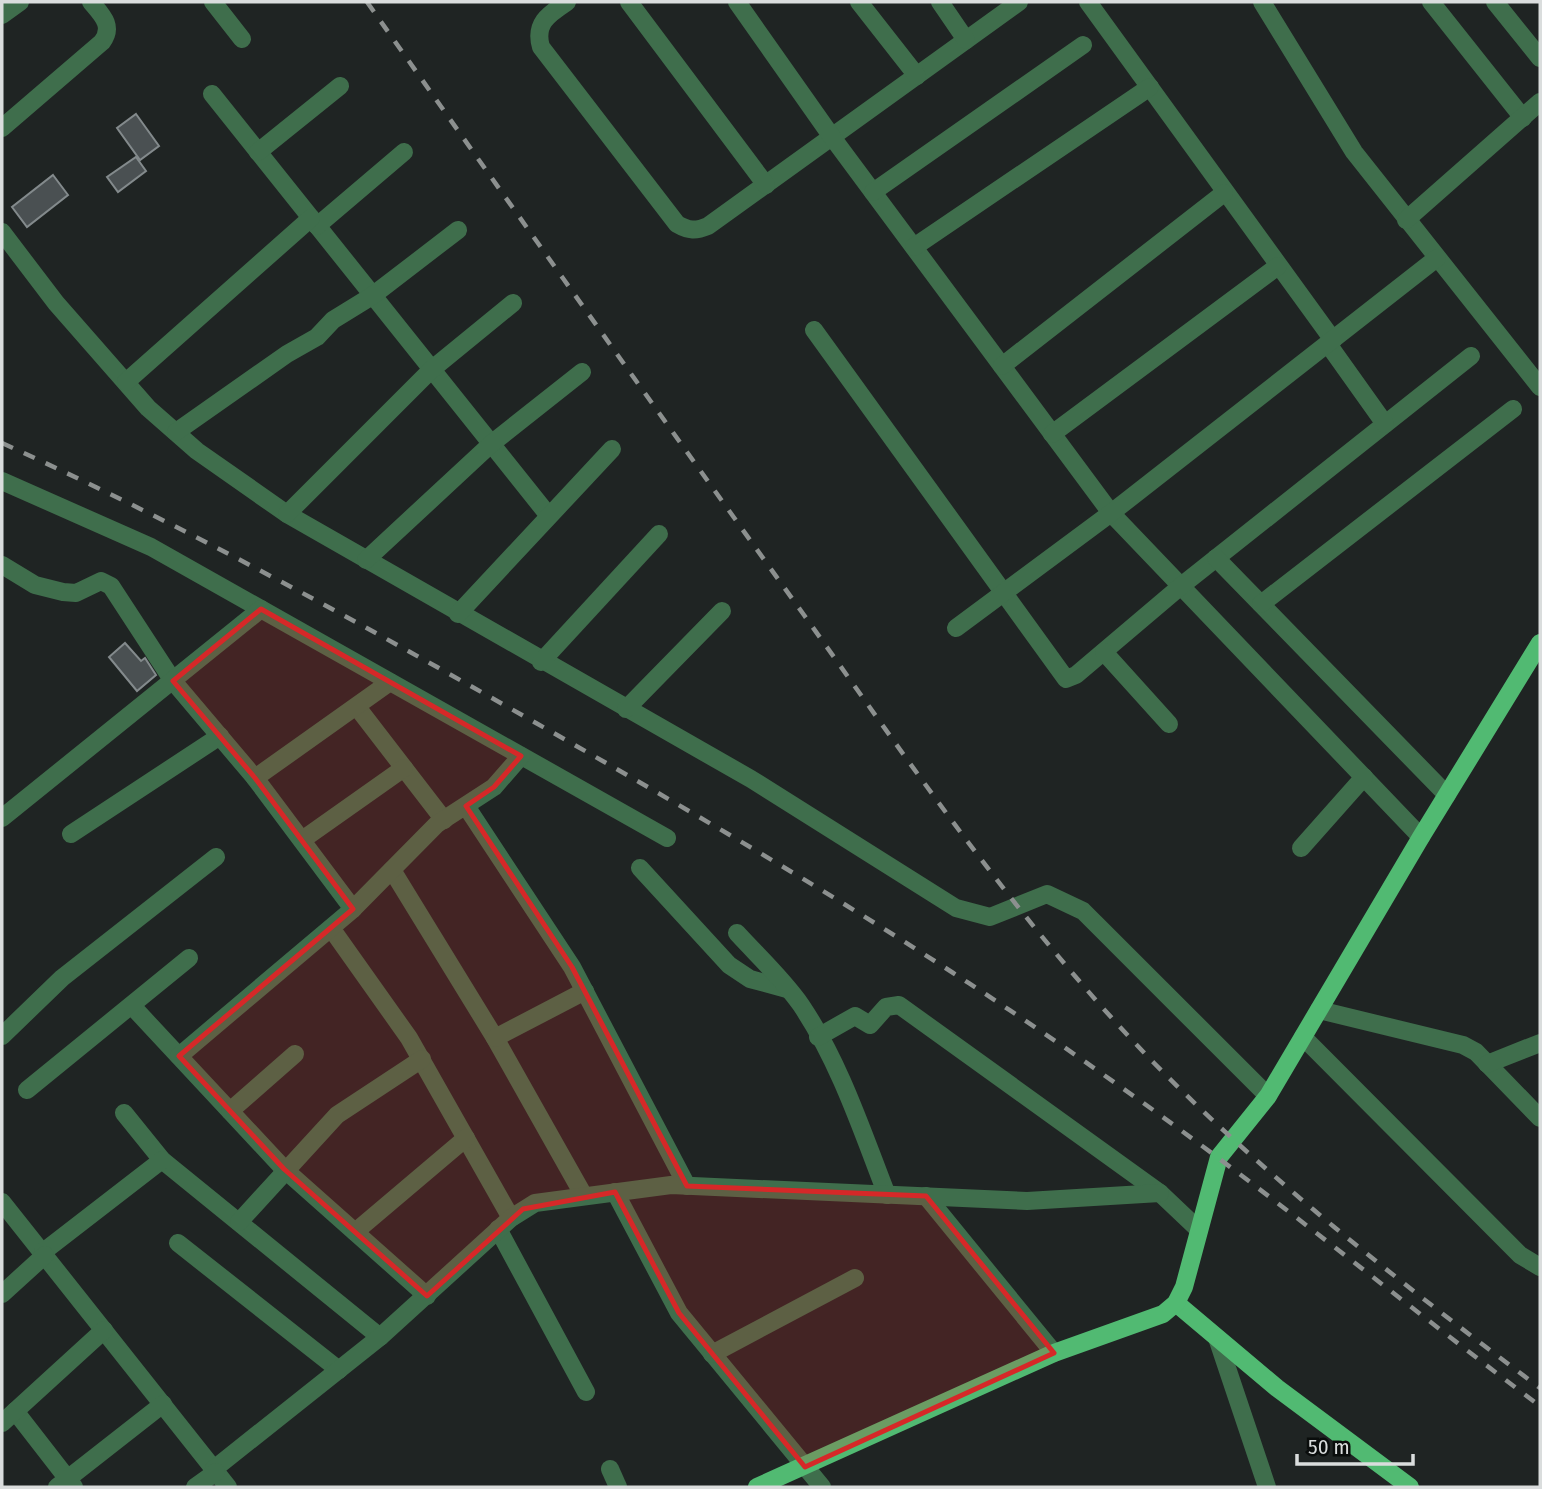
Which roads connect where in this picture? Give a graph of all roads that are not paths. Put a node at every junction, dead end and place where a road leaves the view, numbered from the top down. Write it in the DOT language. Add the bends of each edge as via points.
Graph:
graph roads {
  1 [pos="20,2"];
  2 [pos="91,2"];
  3 [pos="213,2"];
  4 [pos="567,2"];
  5 [pos="629,2"];
  6 [pos="737,2"];
  7 [pos="859,2"];
  8 [pos="940,2"];
  9 [pos="1019,2"];
  10 [pos="1088,2"];
  11 [pos="1262,2"];
  12 [pos="1431,2"];
  13 [pos="1495,2"];
  14 [pos="2,15"];
  15 [pos="242,39"];
  16 [pos="966,40"];
  17 [pos="1083,45"];
  18 [pos="1540,58"];
  19 [pos="917,76"];
  20 [pos="340,86"];
  21 [pos="1150,86"];
  22 [pos="212,94"];
  23 [pos="1540,102"];
  24 [pos="1523,118"];
  25 [pos="2,128"];
  26 [pos="832,137"];
  27 [pos="258,152"];
  28 [pos="404,152"];
  29 [pos="766,184"];
  30 [pos="873,192"];
  31 [pos="1224,193"];
  32 [pos="1406,220"];
  33 [pos="314,222"];
  34 [pos="458,230"];
  35 [pos="2,232"];
  36 [pos="914,247"];
  37 [pos="1437,258"];
  38 [pos="1278,266"];
  39 [pos="372,296"];
  40 [pos="513,303"];
  41 [pos="814,330"];
  42 [pos="1330,342"];
  43 [pos="1471,356"];
  44 [pos="1002,366"];
  45 [pos="431,370"];
  46 [pos="582,372"];
  47 [pos="126,382"];
  48 [pos="1540,387"];
  49 [pos="1513,409"];
  50 [pos="1385,424"];
  51 [pos="176,432"];
  52 [pos="1052,434"];
  53 [pos="491,444"];
  54 [pos="612,449"];
  55 [pos="2,481"];
  56 [pos="1111,513"];
  57 [pos="287,514"];
  58 [pos="549,516"];
  59 [pos="659,534"];
  60 [pos="1216,558"];
  61 [pos="366,560"];
  62 [pos="2,565"];
  63 [pos="1181,586"];
  64 [pos="1003,593"];
  65 [pos="1261,604"];
  66 [pos="261,609"];
  67 [pos="722,611"];
  68 [pos="458,614"];
  69 [pos="956,628"];
  70 [pos="1540,643"];
  71 [pos="1104,652"];
  72 [pos="541,662"];
  73 [pos="173,681"];
  74 [pos="390,682"];
  75 [pos="357,707"];
  76 [pos="626,709"];
  77 [pos="1169,724"];
  78 [pos="220,736"];
  79 [pos="521,756"];
  80 [pos="404,768"];
  81 [pos="1364,777"];
  82 [pos="255,778"];
  83 [pos="1447,794"];
  84 [pos="466,806"];
  85 [pos="2,818"];
  86 [pos="444,820"];
  87 [pos="71,834"];
  88 [pos="1421,837"];
  89 [pos="667,838"];
  90 [pos="302,840"];
  91 [pos="1301,848"];
  92 [pos="216,857"];
  93 [pos="640,868"];
  94 [pos="392,870"];
  95 [pos="353,909"];
  96 [pos="331,928"];
  97 [pos="737,933"];
  98 [pos="189,958"];
  99 [pos="787,989"];
  100 [pos="585,991"];
  101 [pos="133,1007"];
  102 [pos="1318,1010"];
  103 [pos="2,1036"];
  104 [pos="818,1037"];
  105 [pos="1303,1037"];
  106 [pos="495,1038"];
  107 [pos="1540,1043"];
  108 [pos="295,1054"];
  109 [pos="178,1056"];
  110 [pos="422,1059"];
  111 [pos="1487,1064"];
  112 [pos="27,1090"];
  113 [pos="1268,1096"];
  114 [pos="230,1111"];
  115 [pos="124,1113"];
  116 [pos="1540,1118"];
  117 [pos="466,1138"];
  118 [pos="162,1160"];
  119 [pos="284,1169"];
  120 [pos="687,1186"];
  121 [pos="615,1192"];
  122 [pos="1160,1193"];
  123 [pos="887,1195"];
  124 [pos="584,1196"];
  125 [pos="926,1196"];
  126 [pos="2,1202"];
  127 [pos="239,1222"];
  128 [pos="504,1224"];
  129 [pos="1199,1230"];
  130 [pos="355,1232"];
  131 [pos="178,1243"];
  132 [pos="44,1253"];
  133 [pos="1540,1267"];
  134 [pos="855,1278"];
  135 [pos="2,1294"];
  136 [pos="427,1296"];
  137 [pos="1176,1303"];
  138 [pos="104,1330"];
  139 [pos="380,1337"];
  140 [pos="1217,1338"];
  141 [pos="1054,1353"];
  142 [pos="712,1354"];
  143 [pos="339,1370"];
  144 [pos="586,1392"];
  145 [pos="163,1404"];
  146 [pos="8,1417"];
  147 [pos="805,1467"];
  148 [pos="610,1469"];
  149 [pos="215,1470"];
  150 [pos="66,1485"];
  151 [pos="195,1487"];
  152 [pos="228,1487"];
  153 [pos="618,1487"];
  154 [pos="757,1487"];
  155 [pos="822,1487"];
  156 [pos="1267,1487"];
  157 [pos="1410,1487"];
  1 -- 14 [label="street"];
  2 -- 25 [label="street" via="106,20 108,29 102,43"];
  3 -- 15 [label="street"];
  4 -- 29 [label="street" via="541,24 541,47 677,223 687,230 708,226"];
  5 -- 29 [label="street"];
  6 -- 26 [label="street"];
  7 -- 19 [label="street"];
  8 -- 16 [label="street"];
  9 -- 16 [label="street"];
  10 -- 21 [label="street"];
  11 -- 32 [label="street" via="1354,152"];
  12 -- 24 [label="street"];
  13 -- 18 [label="street"];
  16 -- 19 [label="street"];
  17 -- 30 [label="street"];
  19 -- 26 [label="street"];
  20 -- 27 [label="street"];
  21 -- 31 [label="street"];
  21 -- 36 [label="street"];
  22 -- 27 [label="street"];
  23 -- 24 [label="street"];
  24 -- 32 [label="street"];
  26 -- 29 [label="street"];
  26 -- 30 [label="street"];
  27 -- 33 [label="street"];
  28 -- 33 [label="street"];
  30 -- 36 [label="street"];
  31 -- 38 [label="street"];
  31 -- 44 [label="street"];
  32 -- 37 [label="street"];
  33 -- 39 [label="street"];
  33 -- 47 [label="street"];
  34 -- 39 [label="street"];
  35 -- 47 [label="street"];
  36 -- 44 [label="street"];
  37 -- 42 [label="street"];
  37 -- 48 [label="street"];
  38 -- 42 [label="street"];
  38 -- 52 [label="street"];
  39 -- 45 [label="street"];
  39 -- 51 [label="street"];
  40 -- 45 [label="street"];
  41 -- 64 [label="street"];
  42 -- 50 [label="street"];
  42 -- 56 [label="street"];
  43 -- 50 [label="street"];
  44 -- 52 [label="street"];
  45 -- 53 [label="street"];
  45 -- 57 [label="street"];
  46 -- 53 [label="street"];
  47 -- 51 [label="street"];
  49 -- 65 [label="street"];
  50 -- 60 [label="street"];
  51 -- 57 [label="street"];
  52 -- 56 [label="street"];
  53 -- 58 [label="street"];
  53 -- 61 [label="street"];
  54 -- 58 [label="street"];
  55 -- 66 [label="street" via="150,547"];
  56 -- 63 [label="street"];
  56 -- 64 [label="street"];
  57 -- 61 [label="street"];
  58 -- 68 [label="street"];
  59 -- 72 [label="street"];
  60 -- 63 [label="street"];
  60 -- 65 [label="street"];
  61 -- 68 [label="street"];
  62 -- 73 [label="street" via="35,585 63,592 76,593 94,582 107,582"];
  63 -- 71 [label="street"];
  63 -- 81 [label="street"];
  64 -- 69 [label="street"];
  64 -- 71 [label="street" via="1061,676 1072,678"];
  65 -- 83 [label="street"];
  66 -- 73 [label="street"];
  66 -- 74 [label="street"];
  67 -- 76 [label="street"];
  68 -- 72 [label="street"];
  70 -- 83 [label="main road"];
  71 -- 77 [label="street"];
  72 -- 76 [label="street"];
  73 -- 78 [label="street"];
  73 -- 85 [label="street"];
  74 -- 75 [label="street"];
  74 -- 79 [label="street"];
  75 -- 80 [label="street"];
  75 -- 82 [label="street"];
  76 -- 113 [label="street" via="751,779 956,908 990,917 1047,894 1083,911"];
  78 -- 82 [label="street"];
  78 -- 87 [label="street"];
  79 -- 84 [label="street" via="494,787"];
  79 -- 89 [label="street"];
  80 -- 86 [label="street"];
  80 -- 90 [label="street"];
  81 -- 88 [label="street"];
  81 -- 91 [label="street"];
  82 -- 90 [label="street"];
  83 -- 88 [label="main road"];
  84 -- 86 [label="street"];
  84 -- 100 [label="street"];
  86 -- 94 [label="street"];
  88 -- 102 [label="main road"];
  90 -- 95 [label="street"];
  92 -- 103 [label="street" via="62,978"];
  93 -- 99 [label="street" via="729,965 750,979"];
  94 -- 95 [label="street"];
  94 -- 106 [label="street"];
  95 -- 96 [label="street"];
  96 -- 109 [label="street"];
  96 -- 110 [label="street"];
  97 -- 99 [label="street"];
  98 -- 101 [label="street"];
  99 -- 104 [label="street"];
  100 -- 106 [label="street"];
  100 -- 120 [label="street"];
  101 -- 109 [label="street"];
  101 -- 112 [label="street"];
  102 -- 105 [label="main road"];
  102 -- 111 [label="street" via="1448,1040 1476,1052"];
  104 -- 122 [label="street" via="855,1016 870,1025 886,1007 900,1005"];
  104 -- 123 [label="street" via="849,1095"];
  105 -- 113 [label="main road"];
  105 -- 133 [label="street" via="1520,1255"];
  106 -- 124 [label="street"];
  107 -- 111 [label="street"];
  108 -- 114 [label="street"];
  109 -- 114 [label="street"];
  110 -- 117 [label="street"];
  110 -- 119 [label="street" via="337,1115"];
  111 -- 116 [label="street"];
  113 -- 129 [label="main road" via="1219,1157"];
  114 -- 119 [label="street"];
  115 -- 118 [label="street"];
  117 -- 128 [label="street"];
  117 -- 130 [label="street"];
  118 -- 127 [label="street"];
  118 -- 132 [label="street"];
  119 -- 127 [label="street"];
  119 -- 130 [label="street"];
  120 -- 121 [label="street"];
  120 -- 123 [label="street"];
  121 -- 124 [label="street"];
  121 -- 142 [label="street" via="668,1296"];
  122 -- 125 [label="street" via="1039,1201"];
  122 -- 129 [label="street"];
  123 -- 125 [label="street"];
  124 -- 128 [label="street" via="535,1203"];
  125 -- 141 [label="street"];
  126 -- 132 [label="street"];
  127 -- 139 [label="street"];
  128 -- 136 [label="street"];
  128 -- 144 [label="street"];
  129 -- 137 [label="main road"];
  130 -- 136 [label="street"];
  131 -- 143 [label="street"];
  132 -- 135 [label="street"];
  132 -- 138 [label="street"];
  134 -- 142 [label="street"];
  136 -- 139 [label="street"];
  137 -- 140 [label="main road"];
  137 -- 141 [label="main road" via="1163,1314"];
  138 -- 145 [label="street"];
  138 -- 146 [label="street"];
  139 -- 143 [label="street"];
  140 -- 156 [label="street"];
  140 -- 157 [label="main road"];
  141 -- 147 [label="main road"];
  142 -- 147 [label="street"];
  143 -- 149 [label="street"];
  145 -- 149 [label="street"];
  145 -- 150 [label="street"];
  146 -- 150 [label="street"];
  147 -- 154 [label="main road"];
  147 -- 155 [label="street"];
  148 -- 153 [label="street"];
  149 -- 151 [label="street"];
  149 -- 152 [label="street"];
}
